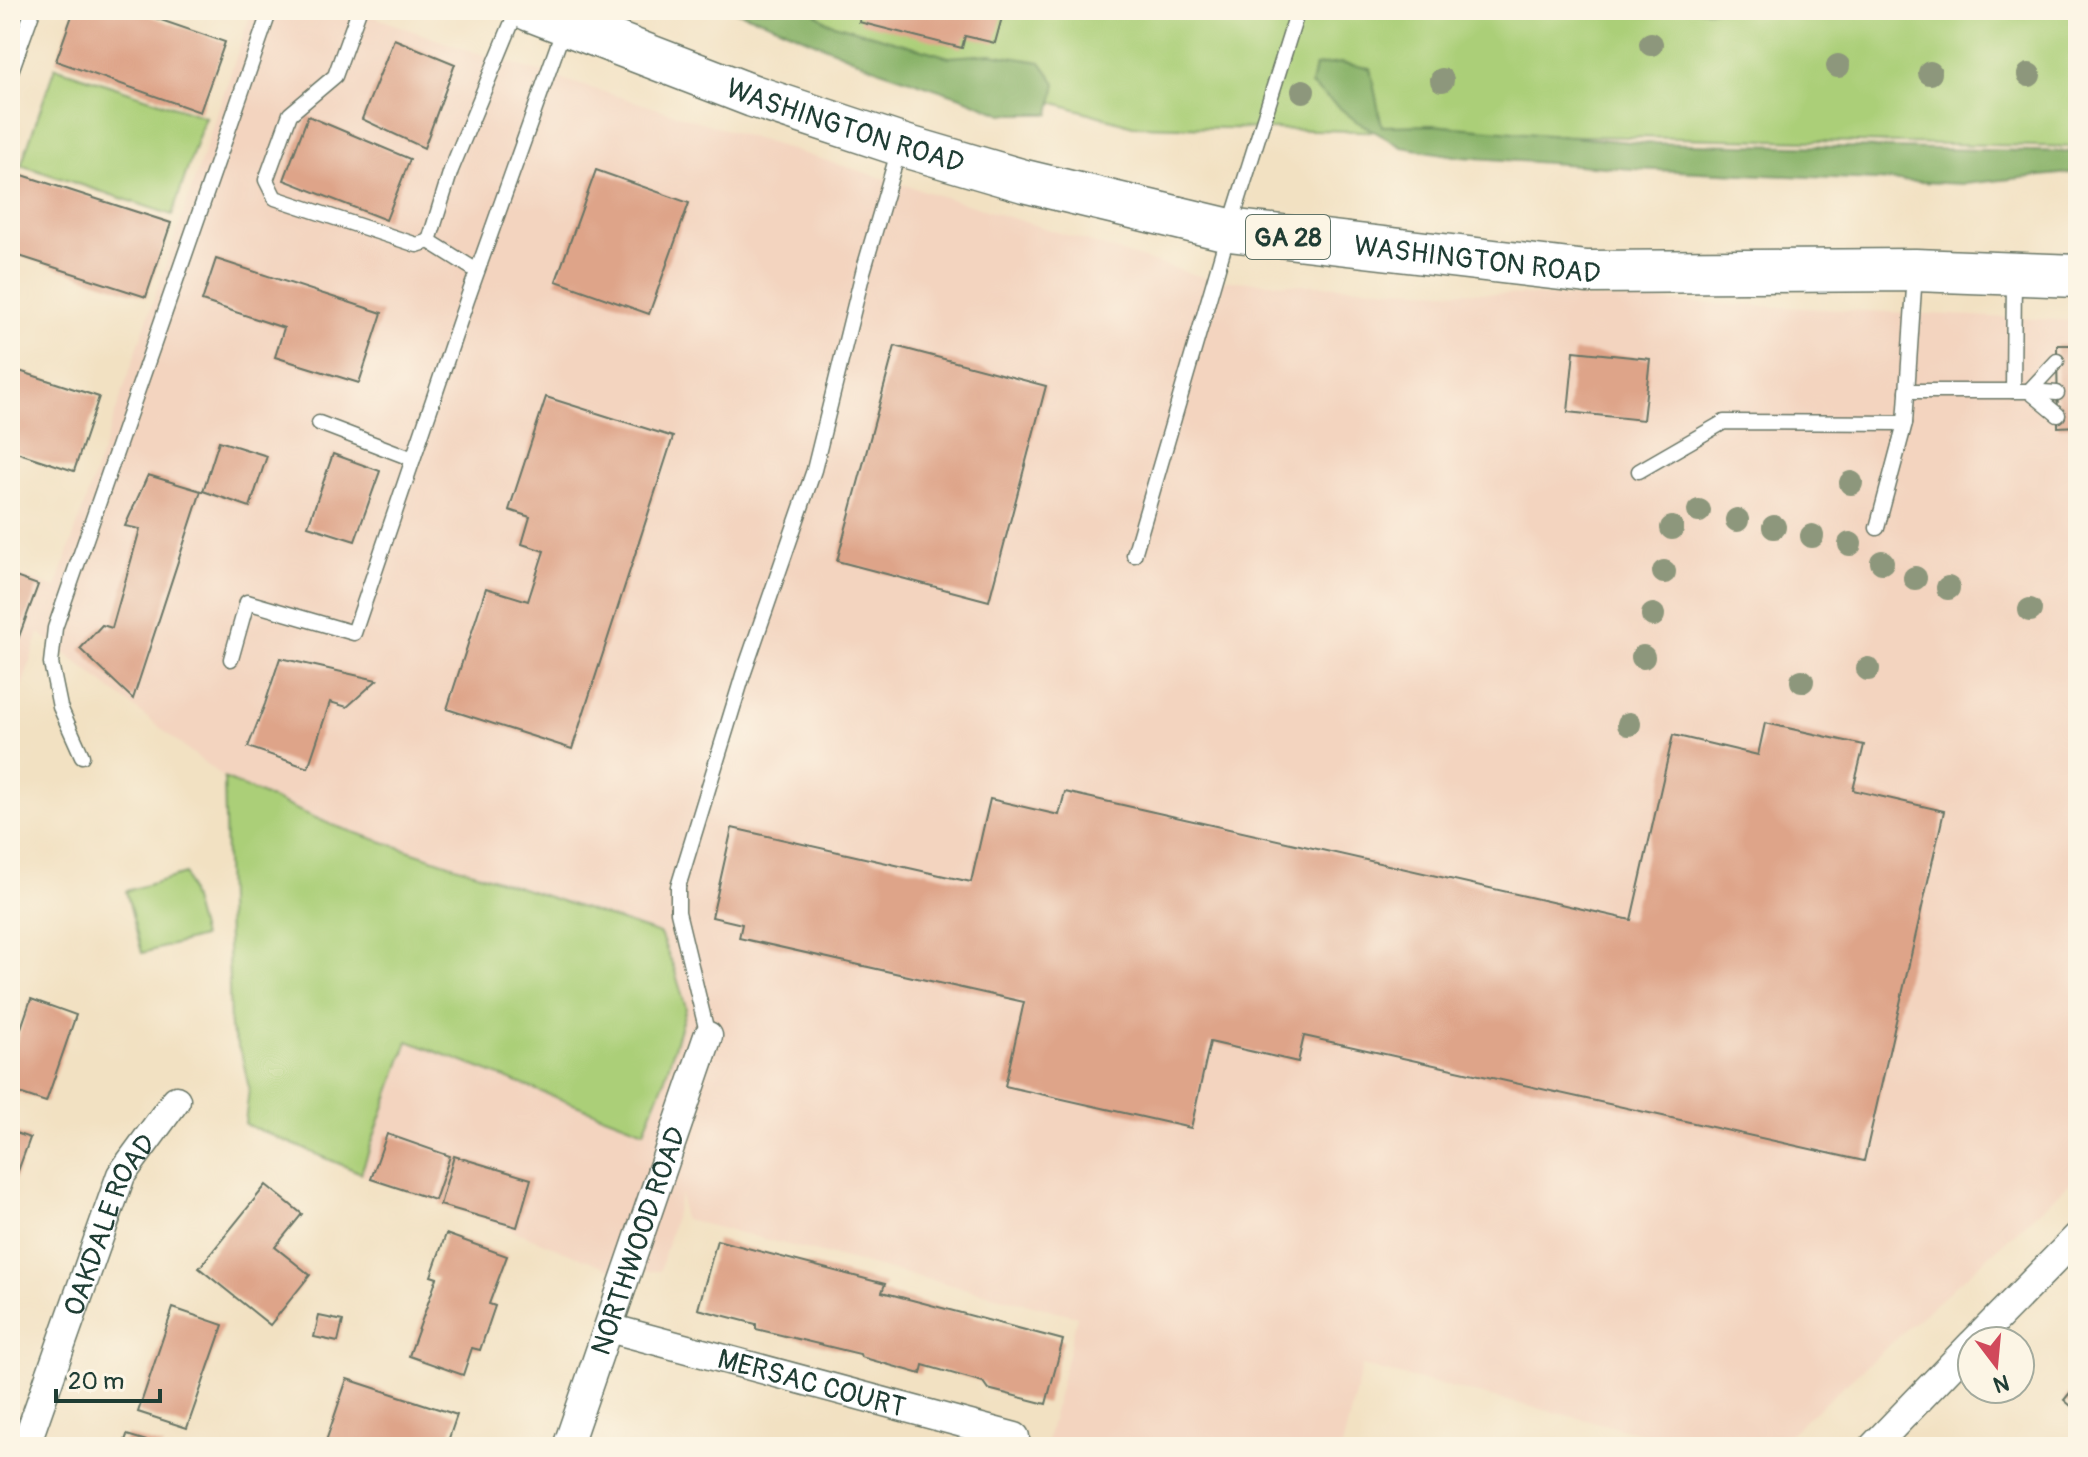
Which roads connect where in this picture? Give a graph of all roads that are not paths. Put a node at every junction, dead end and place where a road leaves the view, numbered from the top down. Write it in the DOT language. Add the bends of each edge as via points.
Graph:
graph roads {
  1 [pos="33,10"];
  2 [pos="270,10"];
  3 [pos="359,10"];
  4 [pos="517,10"];
  5 [pos="1298,10"];
  6 [pos="548,17"];
  7 [pos="10,74"];
  8 [pos="901,145"];
  9 [pos="1229,230"];
  10 [pos="429,241"];
  11 [pos="1915,270"];
  12 [pos="477,271"];
  13 [pos="2014,274"];
  14 [pos="2078,276"];
  15 [pos="2057,361"];
  16 [pos="1907,391"];
  17 [pos="2013,391"];
  18 [pos="2029,391"];
  19 [pos="2057,393"];
  20 [pos="2058,415"];
  21 [pos="319,423"];
  22 [pos="1905,423"];
  23 [pos="413,459"];
  24 [pos="1639,471"];
  25 [pos="1877,528"];
  26 [pos="1134,555"];
  27 [pos="231,659"];
  28 [pos="82,756"];
  29 [pos="708,1036"];
  30 [pos="176,1100"];
  31 [pos="2078,1236"];
  32 [pos="1991,1325"];
  33 [pos="609,1328"];
  34 [pos="1956,1362"];
  35 [pos="1015,1437"];
  36 [pos="25,1447"];
  37 [pos="567,1447"];
  38 [pos="1873,1447"];
  1 -- 7 [label="lane"];
  2 -- 28 [label="lane" via="55,628 51,663 60,707"];
  3 -- 10 [label="lane" via="335,76 290,114 266,180 275,198 417,245"];
  4 -- 10 [label="lane" via="451,170"];
  5 -- 9 [label="lane"];
  6 -- 8 [label="main road, WASHINGTON ROAD / GA 28" via="753,96"];
  6 -- 12 [label="lane"];
  8 -- 9 [label="main road, WASHINGTON ROAD / GA 28"];
  8 -- 29 [label="lane" via="814,470 678,887 678,912"];
  9 -- 11 [label="main road, WASHINGTON ROAD / GA 28" via="1587,272"];
  9 -- 26 [label="lane"];
  10 -- 12 [label="lane"];
  11 -- 13 [label="main road, WASHINGTON ROAD / GA 28"];
  11 -- 16 [label="lane"];
  12 -- 23 [label="lane"];
  13 -- 14 [label="main road, WASHINGTON ROAD / GA 28"];
  13 -- 17 [label="lane"];
  15 -- 18 [label="lane"];
  16 -- 17 [label="lane"];
  16 -- 22 [label="lane"];
  17 -- 18 [label="lane"];
  18 -- 19 [label="lane"];
  18 -- 20 [label="lane"];
  21 -- 23 [label="lane"];
  22 -- 24 [label="lane" via="1724,422"];
  22 -- 25 [label="lane"];
  23 -- 27 [label="lane" via="354,633 247,602"];
  29 -- 33 [label="street, NORTHWOOD ROAD"];
  30 -- 36 [label="street, OAKDALE ROAD" via="121,1175"];
  31 -- 32 [label="street"];
  33 -- 35 [label="street, MERSAC COURT"];
  33 -- 37 [label="street, NORTHWOOD ROAD"];
  34 -- 38 [label="street"];
}
